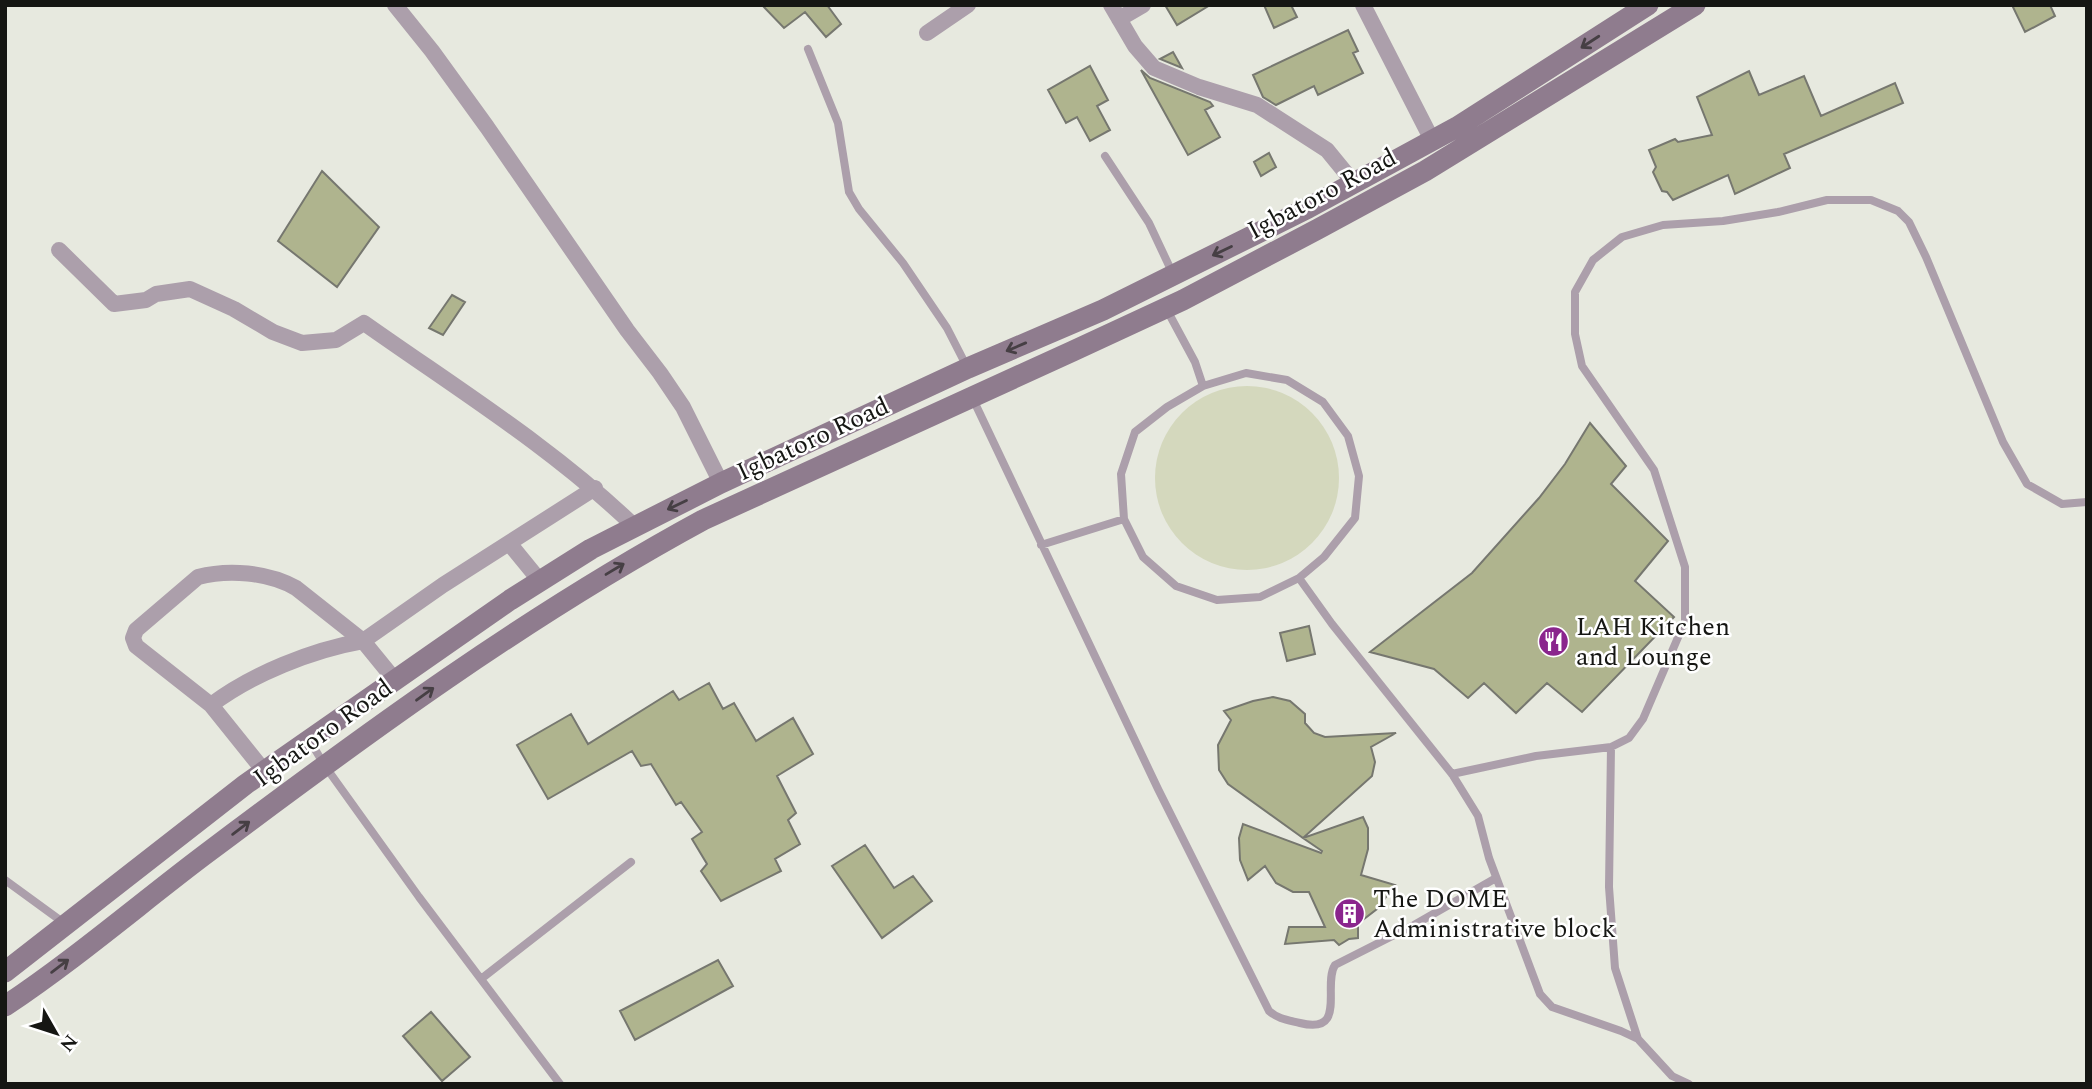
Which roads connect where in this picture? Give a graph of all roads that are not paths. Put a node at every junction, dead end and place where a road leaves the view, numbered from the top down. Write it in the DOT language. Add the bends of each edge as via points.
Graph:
graph roads {
  1 [pos="395,5"];
  2 [pos="968,5"];
  3 [pos="1143,5"];
  4 [pos="1363,5"];
  5 [pos="1695,5"];
  6 [pos="1641,7"];
  7 [pos="1115,12"];
  8 [pos="927,33"];
  9 [pos="1647,35"];
  10 [pos="808,49"];
  11 [pos="1432,140"];
  12 [pos="1105,156"];
  13 [pos="1354,183"];
  14 [pos="1308,208"];
  15 [pos="1318,229"];
  16 [pos="59,250"];
  17 [pos="1173,275"];
  18 [pos="1166,308"];
  19 [pos="968,368"];
  20 [pos="1203,386"];
  21 [pos="972,397"];
  22 [pos="721,483"];
  23 [pos="595,488"];
  24 [pos="2087,502"];
  25 [pos="1124,519"];
  26 [pos="634,526"];
  27 [pos="509,543"];
  28 [pos="1041,545"];
  29 [pos="1299,578"];
  30 [pos="540,581"];
  31 [pos="363,641"];
  32 [pos="394,679"];
  33 [pos="211,705"];
  34 [pos="310,740"];
  35 [pos="1611,747"];
  36 [pos="325,766"];
  37 [pos="264,771"];
  38 [pos="1452,774"];
  39 [pos="631,862"];
  40 [pos="1496,878"];
  41 [pos="5,880"];
  42 [pos="66,924"];
  43 [pos="5,972"];
  44 [pos="481,979"];
  45 [pos="5,1006"];
  46 [pos="1637,1040"];
  47 [pos="559,1084"];
  48 [pos="1689,1084"];
  1 -- 22 [label="street" via="660,373 683,407"];
  2 -- 8 [label="street"];
  3 -- 7 [label="street"];
  4 -- 11 [label="street"];
  5 -- 9 [label="street, Igbatoro Road"];
  6 -- 9 [label="street"];
  6 -- 11 [label="street, Igbatoro Road, one-way"];
  7 -- 13 [label="street" via="1154,68 1257,105 1327,150"];
  9 -- 15 [label="street, Igbatoro Road" via="1425,171"];
  10 -- 19 [label="lane" via="838,123 849,192 947,328"];
  11 -- 13 [label="street, Igbatoro Road"];
  12 -- 17 [label="lane" via="1149,223"];
  13 -- 14 [label="street, Igbatoro Road"];
  14 -- 15 [label="street"];
  14 -- 17 [label="street, Igbatoro Road, one-way"];
  15 -- 18 [label="street, Igbatoro Road"];
  16 -- 23 [label="street" via="114,304 190,289 302,343 336,340 365,323"];
  17 -- 19 [label="street, Igbatoro Road, one-way"];
  18 -- 20 [label="lane"];
  18 -- 21 [label="street, Igbatoro Road"];
  19 -- 22 [label="street, Igbatoro Road"];
  20 -- 25 [label="lane" via="1135,432 1121,474"];
  20 -- 29 [label="lane" via="1246,373 1287,380 1323,402 1348,436 1359,476 1355,518 1324,557"];
  21 -- 28 [label="lane"];
  36 -- 21 [label="street, Igbatoro Road, one-way" via="477,656 653,547"];
  22 -- 26 [label="street, Igbatoro Road, one-way"];
  23 -- 26 [label="street"];
  23 -- 27 [label="street"];
  24 -- 35 [label="lane" via="2062,504 2027,484 1998,430 1926,257 1909,222 1898,211 1871,200 1827,200 1723,221 1663,225 1622,237 1593,260 1575,292 1575,334 1582,366 1654,470 1685,567 1685,621 1643,719 1629,738"];
  25 -- 28 [label="lane"];
  25 -- 29 [label="lane" via="1143,557 1186,590 1217,600 1260,597"];
  26 -- 30 [label="street, Igbatoro Road"];
  27 -- 30 [label="street"];
  27 -- 31 [label="street"];
  28 -- 40 [label="lane" via="1276,1018 1312,1026 1321,1023 1330,1014 1335,965"];
  29 -- 38 [label="lane"];
  30 -- 32 [label="street, Igbatoro Road"];
  31 -- 32 [label="street"];
  31 -- 33 [label="street" via="294,660"];
  31 -- 33 [label="street" via="284,581 260,575 198,577 136,629 133,638 136,646"];
  32 -- 34 [label="street, Igbatoro Road"];
  33 -- 37 [label="street"];
  34 -- 36 [label="lane"];
  34 -- 37 [label="street, Igbatoro Road"];
  35 -- 38 [label="lane" via="1536,756"];
  35 -- 46 [label="lane" via="1609,887 1615,968"];
  36 -- 44 [label="lane"];
  45 -- 36 [label="street, Igbatoro Road, one-way"];
  37 -- 42 [label="street, Igbatoro Road"];
  38 -- 40 [label="lane" via="1478,816"];
  39 -- 44 [label="lane"];
  40 -- 46 [label="lane" via="1540,994 1552,1007"];
  41 -- 42 [label="lane"];
  42 -- 43 [label="street, Igbatoro Road"];
  44 -- 47 [label="lane"];
  46 -- 48 [label="lane" via="1672,1076"];
}
